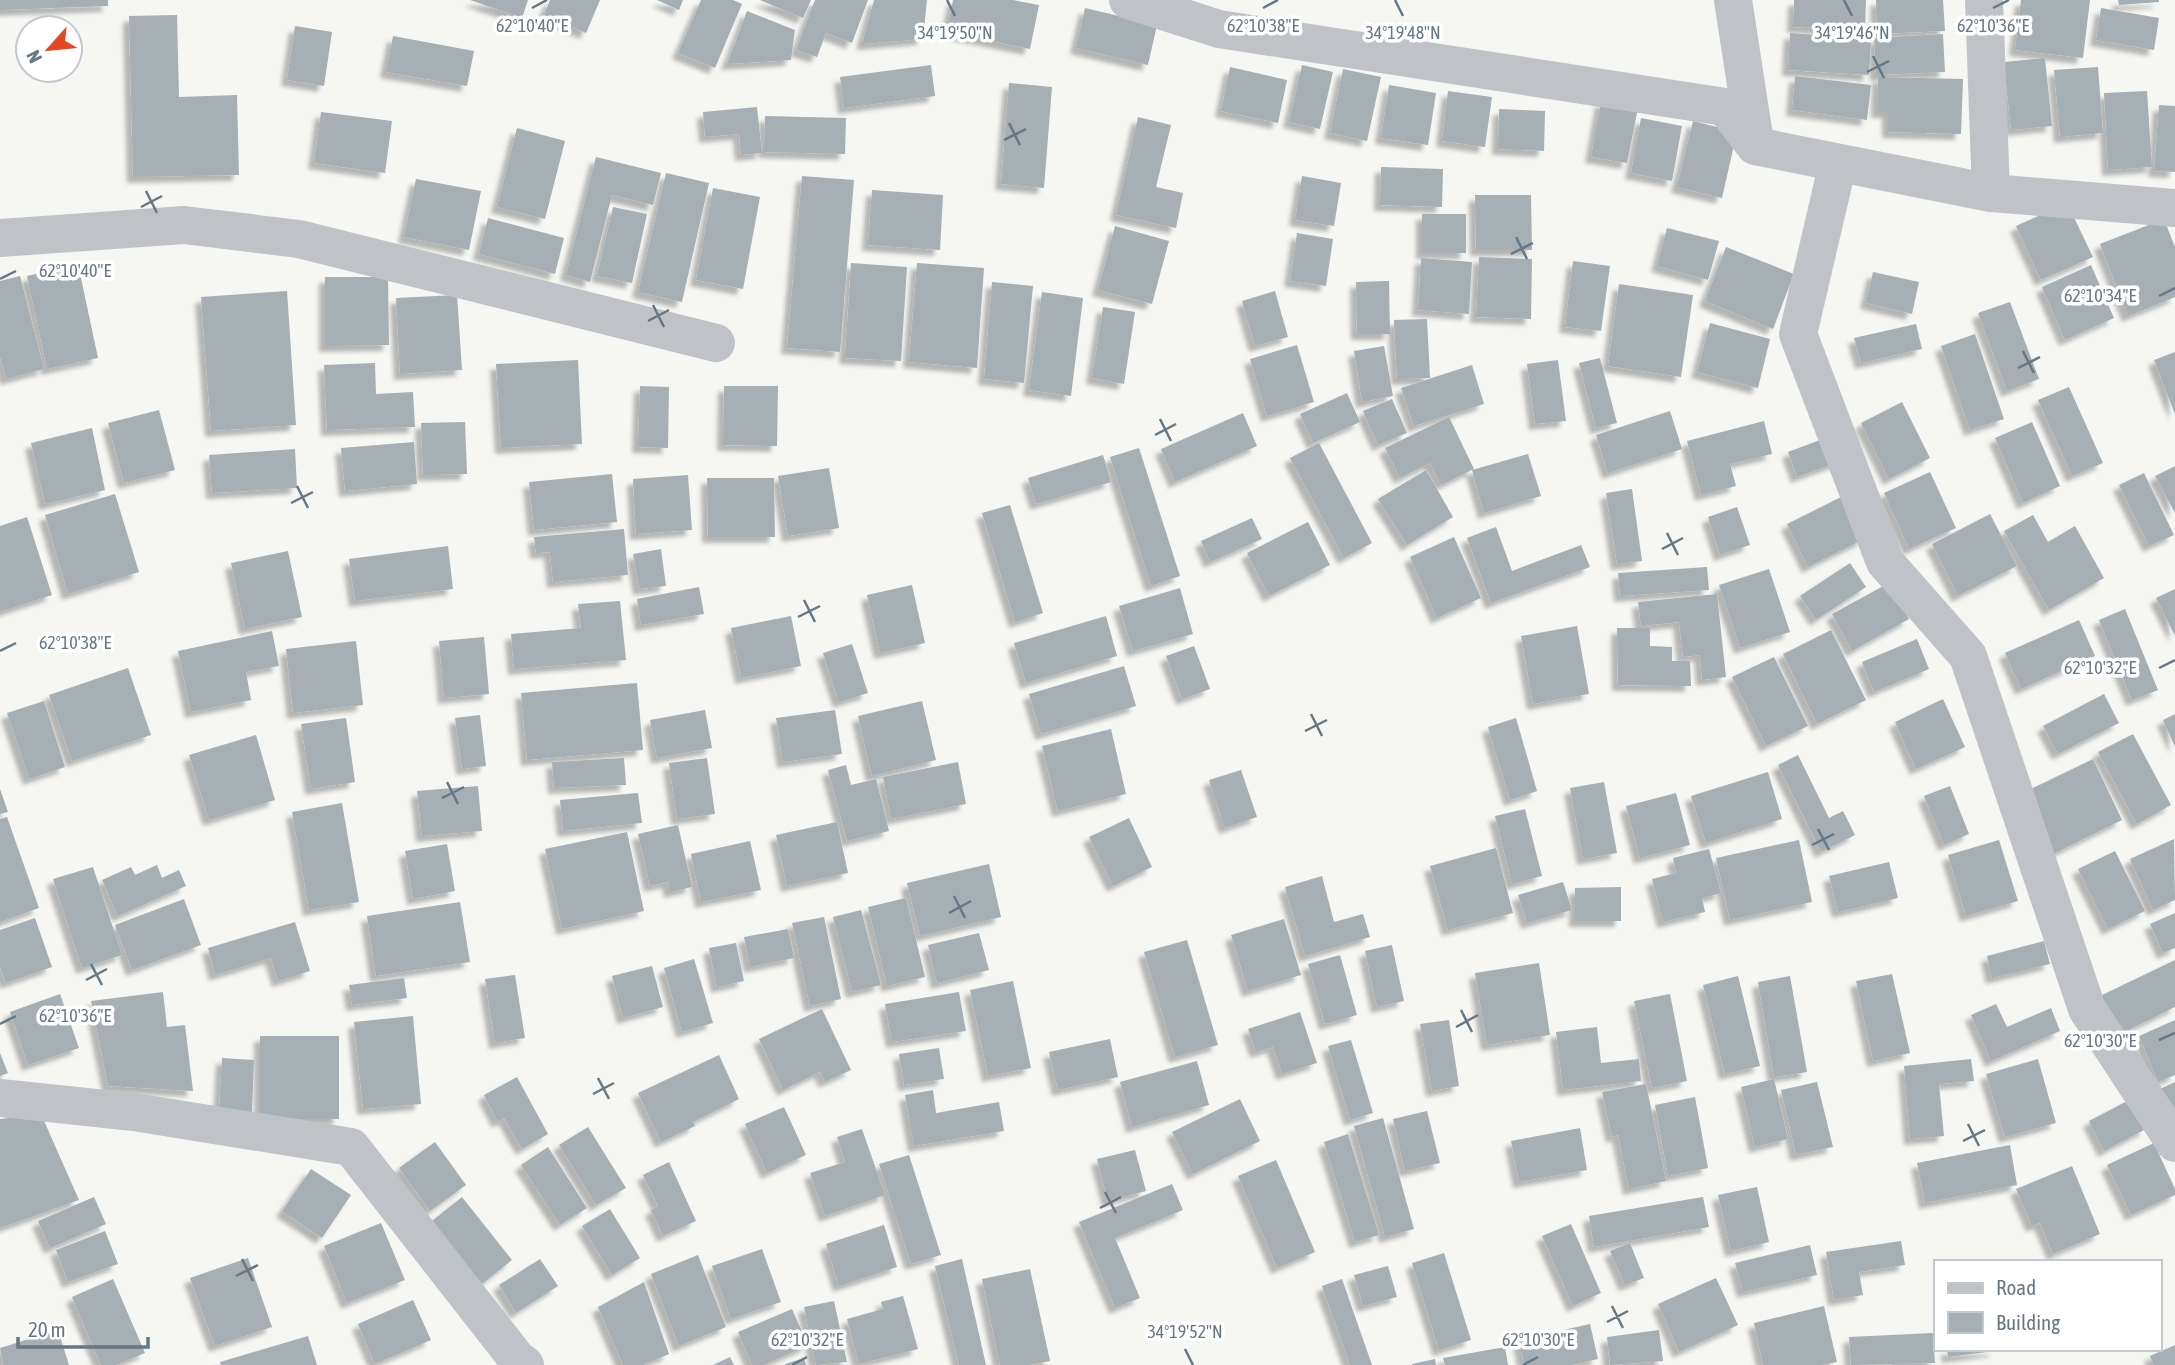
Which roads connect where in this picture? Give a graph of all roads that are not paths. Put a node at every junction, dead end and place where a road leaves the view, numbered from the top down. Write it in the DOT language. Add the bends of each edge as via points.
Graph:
graph roads {
  1 [pos="1128,0"];
  2 [pos="1733,0"];
  3 [pos="1984,0"];
  4 [pos="1219,14"];
  5 [pos="1755,146"];
  6 [pos="1838,163"];
  7 [pos="1992,193"];
  8 [pos="2175,208"];
  9 [pos="0,238"];
  10 [pos="716,343"];
  11 [pos="0,1098"];
  12 [pos="2175,1143"];
  13 [pos="525,1365"];
  1 -- 4 [label="street"];
  2 -- 5 [label="street"];
  3 -- 7 [label="street"];
  4 -- 5 [label="street" via="1725,107"];
  5 -- 6 [label="street"];
  6 -- 7 [label="street"];
  6 -- 12 [label="street" via="1798,334 1885,562 1968,656 2087,1009"];
  7 -- 8 [label="street"];
  9 -- 10 [label="street" via="184,225 299,239"];
  11 -- 13 [label="street" via="134,1112 351,1147"];
}
